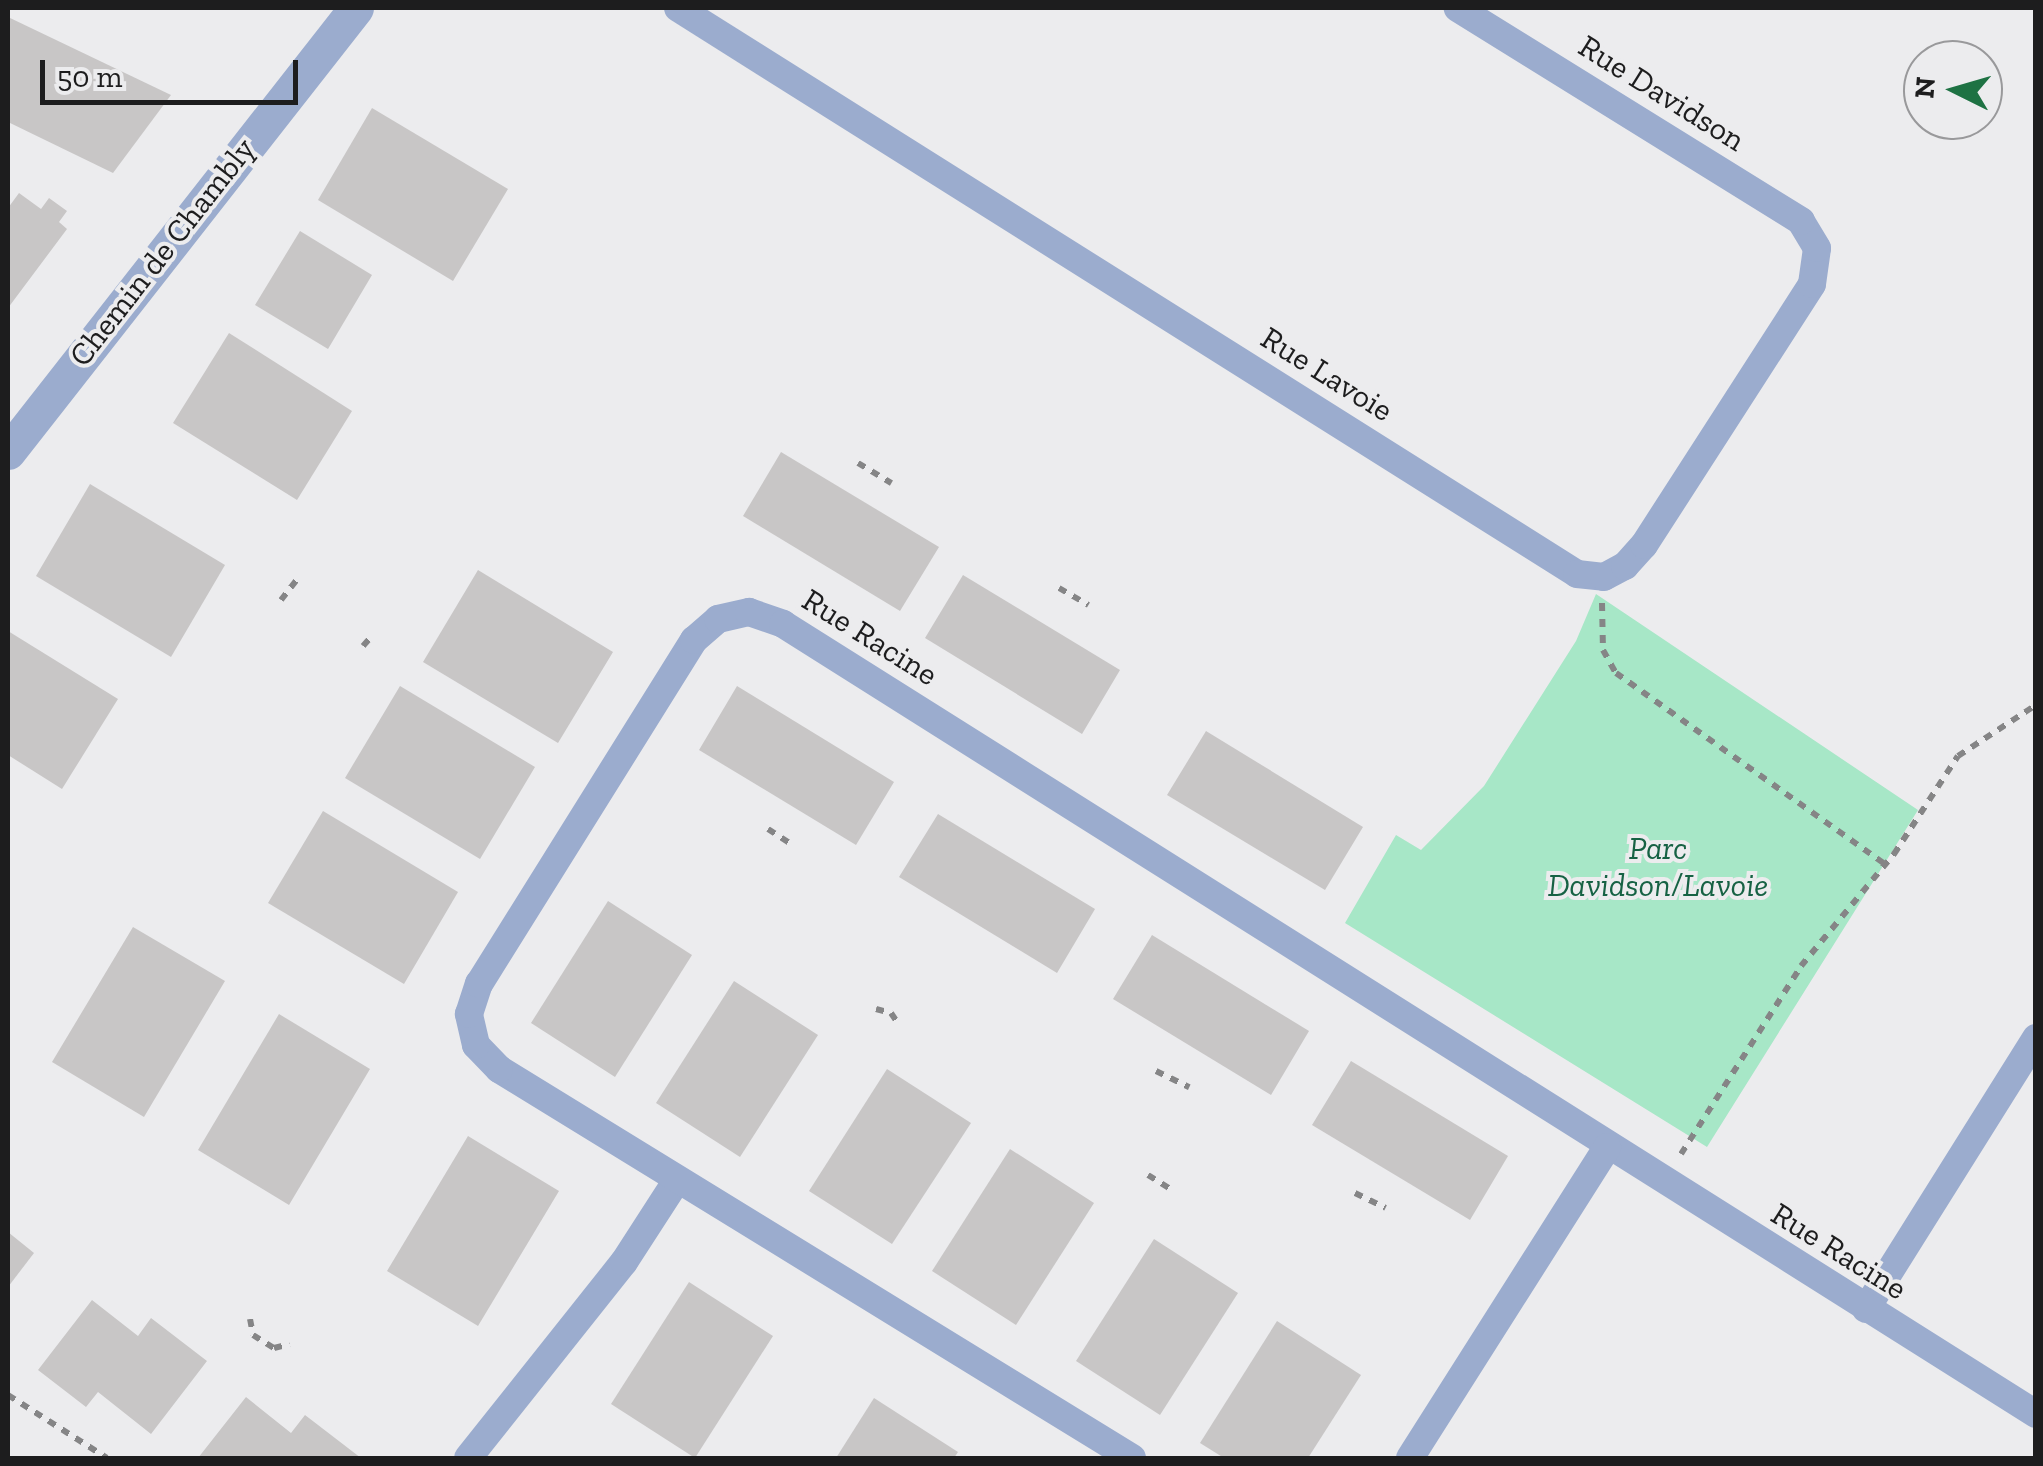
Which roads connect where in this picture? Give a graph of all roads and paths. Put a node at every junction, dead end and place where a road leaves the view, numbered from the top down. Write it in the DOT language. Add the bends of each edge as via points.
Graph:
graph roads {
  1 [pos="356,8"];
  2 [pos="678,8"];
  3 [pos="1458,8"];
  4 [pos="1817,248"];
  5 [pos="8,452"];
  6 [pos="858,463"];
  7 [pos="891,483"];
  8 [pos="298,578"];
  9 [pos="1059,588"];
  10 [pos="280,600"];
  11 [pos="1602,602"];
  12 [pos="1089,605"];
  13 [pos="370,637"];
  14 [pos="364,646"];
  15 [pos="2036,705"];
  16 [pos="768,829"];
  17 [pos="790,844"];
  18 [pos="1886,864"];
  19 [pos="876,1010"];
  20 [pos="897,1022"];
  21 [pos="2036,1038"];
  22 [pos="1156,1071"];
  23 [pos="1189,1087"];
  24 [pos="1607,1147"];
  25 [pos="1682,1154"];
  26 [pos="1148,1175"];
  27 [pos="677,1180"];
  28 [pos="1170,1190"];
  29 [pos="1355,1192"];
  30 [pos="1386,1208"];
  31 [pos="1866,1310"];
  32 [pos="250,1319"];
  33 [pos="290,1344"];
  34 [pos="8,1395"];
  35 [pos="2036,1414"];
  36 [pos="106,1458"];
  37 [pos="468,1458"];
  38 [pos="1132,1458"];
  39 [pos="1410,1458"];
  1 -- 5 [label="street, Chemin de Chambly"];
  2 -- 4 [label="street, Rue Lavoie" via="1577,574 1604,578 1644,546 1812,284"];
  3 -- 4 [label="street, Rue Davidson" via="1801,220"];
  6 -- 7 [label="path"];
  8 -- 10 [label="path"];
  9 -- 12 [label="path"];
  11 -- 18 [label="path" via="1603,650 1616,672"];
  13 -- 14 [label="path"];
  15 -- 18 [label="path" via="1964,749"];
  16 -- 17 [label="path"];
  18 -- 25 [label="path" via="1800,966"];
  19 -- 20 [label="path"];
  21 -- 31 [label="street"];
  22 -- 23 [label="path"];
  24 -- 27 [label="street, Rue Racine" via="783,624 738,612 709,624 694,640 470,1004 472,1035 489,1062"];
  24 -- 31 [label="street, Rue Racine"];
  24 -- 39 [label="street"];
  26 -- 28 [label="path"];
  27 -- 37 [label="street" via="624,1262"];
  27 -- 38 [label="street, Rue Racine"];
  29 -- 30 [label="path"];
  31 -- 35 [label="street, Rue Racine"];
  32 -- 33 [label="path" via="253,1335 264,1342 274,1348"];
  34 -- 36 [label="path"];
}
